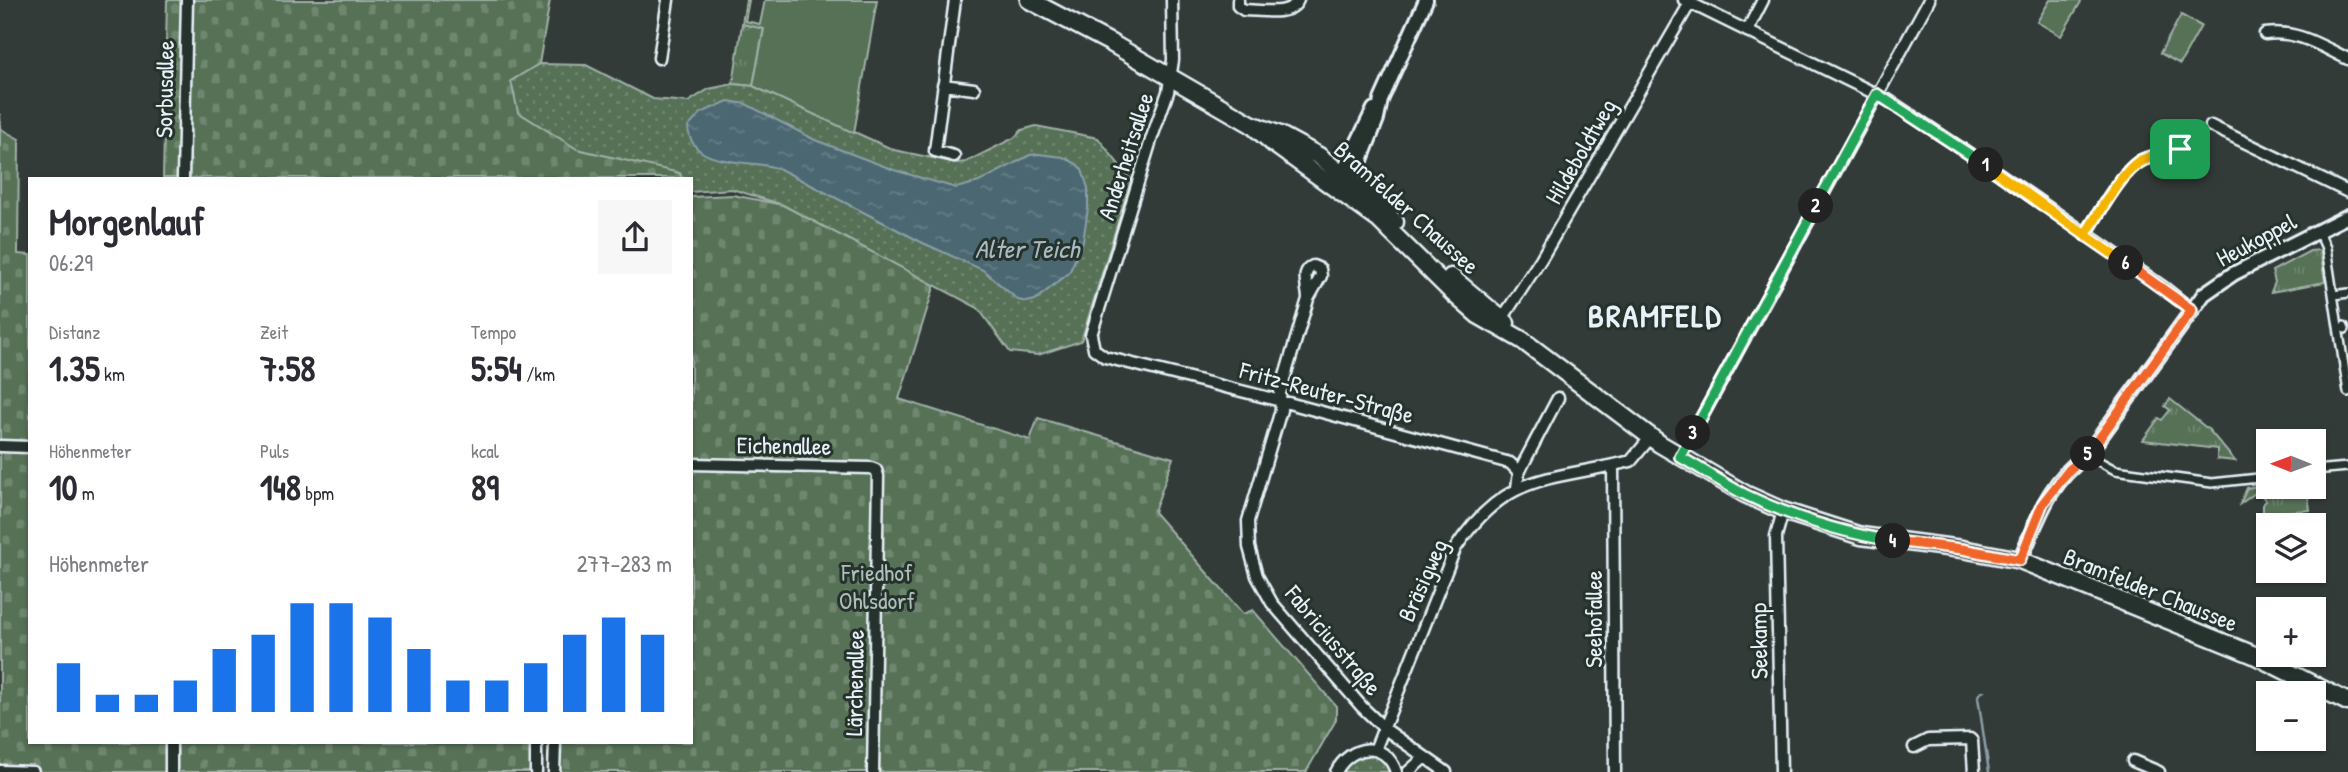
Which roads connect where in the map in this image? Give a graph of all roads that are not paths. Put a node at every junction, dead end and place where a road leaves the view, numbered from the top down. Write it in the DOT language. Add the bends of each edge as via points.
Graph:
graph roads {
  1 [pos="187,0"];
  2 [pos="668,0"];
  3 [pos="955,0"];
  4 [pos="1029,0"];
  5 [pos="1172,0"];
  6 [pos="1238,0"];
  7 [pos="1298,0"];
  8 [pos="1763,0"];
  9 [pos="1423,1"];
  10 [pos="1687,1"];
  11 [pos="1926,1"];
  12 [pos="1747,31"];
  13 [pos="2265,34"];
  14 [pos="659,58"];
  15 [pos="2348,59"];
  16 [pos="1171,77"];
  17 [pos="943,85"];
  18 [pos="974,89"];
  19 [pos="1877,94"];
  20 [pos="2211,126"];
  21 [pos="954,156"];
  22 [pos="2154,157"];
  23 [pos="183,177"];
  24 [pos="1343,181"];
  25 [pos="2348,192"];
  26 [pos="2348,216"];
  27 [pos="2318,230"];
  28 [pos="2085,235"];
  29 [pos="2348,292"];
  30 [pos="2334,295"];
  31 [pos="1308,299"];
  32 [pos="2192,310"];
  33 [pos="1502,319"];
  34 [pos="2344,327"];
  35 [pos="1522,340"];
  36 [pos="1105,357"];
  37 [pos="2348,392"];
  38 [pos="1558,398"];
  39 [pos="1281,401"];
  40 [pos="1650,438"];
  41 [pos="0,446"];
  42 [pos="28,447"];
  43 [pos="2087,456"];
  44 [pos="1680,457"];
  45 [pos="693,464"];
  46 [pos="1613,466"];
  47 [pos="2348,467"];
  48 [pos="2326,469"];
  49 [pos="876,470"];
  50 [pos="1519,472"];
  51 [pos="2256,478"];
  52 [pos="1517,488"];
  53 [pos="1783,510"];
  54 [pos="2020,560"];
  55 [pos="2348,701"];
  56 [pos="1385,729"];
  57 [pos="171,744"];
  58 [pos="536,744"];
  59 [pos="555,744"];
  60 [pos="1914,747"];
  61 [pos="1375,750"];
  62 [pos="1425,757"];
  63 [pos="2133,761"];
  64 [pos="0,771"];
  65 [pos="33,772"];
  66 [pos="171,772"];
  67 [pos="536,772"];
  68 [pos="554,772"];
  69 [pos="873,772"];
  70 [pos="1336,772"];
  71 [pos="1396,772"];
  72 [pos="1408,772"];
  73 [pos="1446,772"];
  74 [pos="1615,772"];
  75 [pos="1781,772"];
  76 [pos="1974,772"];
  77 [pos="2159,772"];
  1 -- 23 [label="street, Sorbusallee"];
  2 -- 14 [label="street"];
  3 -- 17 [label="street"];
  4 -- 16 [label="main road, Bramfelder Chaussee"];
  5 -- 16 [label="street, Anderheitsallee"];
  6 -- 7 [label="street" via="1244,10 1289,10"];
  8 -- 12 [label="street"];
  9 -- 24 [label="street" via="1377,119"];
  10 -- 12 [label="street"];
  10 -- 33 [label="street, Hildeboldtweg" via="1541,259"];
  11 -- 19 [label="street"];
  12 -- 19 [label="street"];
  13 -- 15 [label="street" via="2297,35"];
  16 -- 24 [label="main road, Bramfelder Chaussee" via="1251,124 1274,144"];
  16 -- 36 [label="street, Anderheitsallee" via="1091,335 1094,349"];
  17 -- 18 [label="street"];
  17 -- 21 [label="street" via="935,151"];
  19 -- 28 [label="street"];
  19 -- 44 [label="street"];
  20 -- 25 [label="street"];
  22 -- 28 [label="street" via="2127,171"];
  24 -- 33 [label="main road, Bramfelder Chaussee"];
  24 -- 35 [label="main road, Bramfelder Chaussee" via="1471,309"];
  26 -- 27 [label="street, Heukoppel"];
  27 -- 30 [label="street" via="2326,247"];
  27 -- 32 [label="street, Heukoppel" via="2214,286"];
  28 -- 32 [label="street"];
  29 -- 30 [label="street"];
  30 -- 34 [label="street"];
  31 -- 39 [label="street, Fabriciusstraße"];
  32 -- 43 [label="street, Heukoppel"];
  33 -- 35 [label="main road, Bramfelder Chaussee"];
  34 -- 37 [label="street"];
  35 -- 40 [label="main road, Bramfelder Chaussee"];
  36 -- 39 [label="street, Fritz-Reuter-Straße"];
  38 -- 50 [label="street"];
  39 -- 50 [label="street, Fritz-Reuter-Straße" via="1510,463"];
  39 -- 56 [label="street, Fabriciusstraße" via="1248,521 1257,576 1272,603"];
  40 -- 44 [label="main road, Bramfelder Chaussee"];
  40 -- 46 [label="street, Bräsigweg" via="1631,461"];
  41 -- 42 [label="street"];
  43 -- 51 [label="street" via="2115,470 2213,483"];
  43 -- 54 [label="street, Heukoppel" via="2069,470 2043,503"];
  44 -- 53 [label="main road, Bramfelder Chaussee"];
  45 -- 49 [label="street, Eichenallee"];
  46 -- 52 [label="street, Bräsigweg" via="1546,477"];
  46 -- 74 [label="street, Seehofallee"];
  47 -- 48 [label="street"];
  49 -- 69 [label="street, Lärchenallee"];
  50 -- 52 [label="street"];
  52 -- 56 [label="street, Bräsigweg" via="1472,524 1455,549"];
  53 -- 54 [label="main road, Bramfelder Chaussee" via="1861,536"];
  53 -- 75 [label="street, Seekamp" via="1776,537"];
  54 -- 55 [label="main road, Bramfelder Chaussee" via="2254,655"];
  56 -- 61 [label="street, Bräsigweg"];
  56 -- 62 [label="street, Fabriciusstraße"];
  57 -- 66 [label="street"];
  58 -- 67 [label="street"];
  59 -- 68 [label="street"];
  60 -- 76 [label="street" via="1928,740 1970,738"];
  61 -- 70 [label="street" via="1351,754"];
  61 -- 71 [label="street" via="1392,762"];
  62 -- 72 [label="street"];
  62 -- 73 [label="street, Fabriciusstraße"];
  63 -- 77 [label="street"];
  64 -- 65 [label="street"];
}
